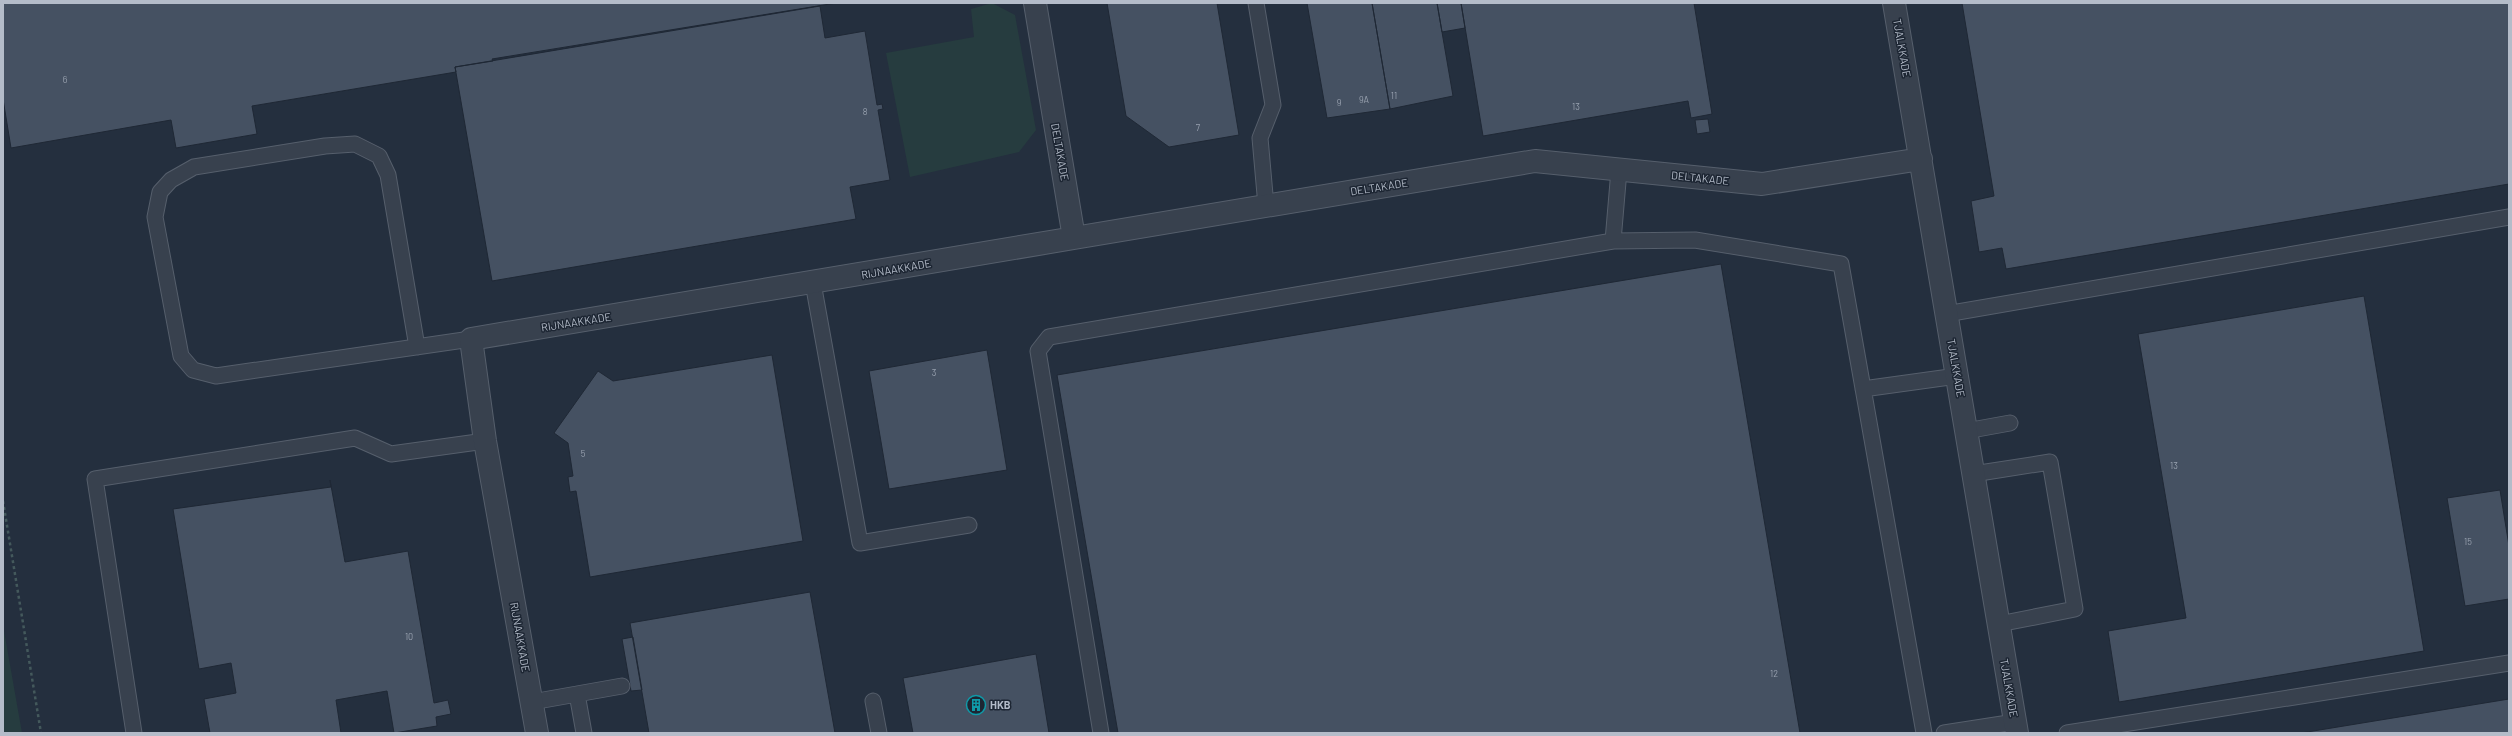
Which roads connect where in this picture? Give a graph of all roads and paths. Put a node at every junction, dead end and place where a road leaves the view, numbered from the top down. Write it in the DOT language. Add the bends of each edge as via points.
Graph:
graph roads {
  1 [pos="1035,3"];
  2 [pos="1256,3"];
  3 [pos="1894,3"];
  4 [pos="1921,158"];
  5 [pos="1619,170"];
  6 [pos="1266,206"];
  7 [pos="2509,217"];
  8 [pos="1074,238"];
  9 [pos="1613,241"];
  10 [pos="813,283"];
  11 [pos="1946,314"];
  12 [pos="471,339"];
  13 [pos="417,347"];
  14 [pos="1957,376"];
  15 [pos="1863,389"];
  16 [pos="2010,423"];
  17 [pos="1966,431"];
  18 [pos="485,441"];
  19 [pos="1973,474"];
  20 [pos="3,501"];
  21 [pos="969,525"];
  22 [pos="1999,624"];
  23 [pos="2509,663"];
  24 [pos="622,686"];
  25 [pos="577,694"];
  26 [pos="874,701"];
  27 [pos="532,702"];
  28 [pos="2016,728"];
  29 [pos="41,733"];
  30 [pos="134,733"];
  31 [pos="537,733"];
  32 [pos="584,733"];
  33 [pos="879,733"];
  34 [pos="1101,733"];
  35 [pos="1924,733"];
  36 [pos="1944,733"];
  37 [pos="2067,733"];
  1 -- 8 [label="street, DELTAKADE"];
  2 -- 6 [label="lane" via="1273,105 1260,138"];
  3 -- 4 [label="street, TJALKKADE"];
  4 -- 5 [label="street, DELTAKADE" via="1762,184"];
  4 -- 11 [label="street, TJALKKADE"];
  5 -- 6 [label="street, DELTAKADE" via="1534,162"];
  5 -- 9 [label="lane"];
  6 -- 8 [label="street, DELTAKADE"];
  7 -- 11 [label="lane"];
  8 -- 10 [label="street, RIJNAAKKADE"];
  9 -- 15 [label="lane" via="1695,240 1841,264"];
  9 -- 34 [label="lane" via="1049,337 1038,351"];
  10 -- 12 [label="street, RIJNAAKKADE"];
  10 -- 21 [label="lane" via="860,543"];
  11 -- 14 [label="street, TJALKKADE"];
  12 -- 13 [label="lane"];
  12 -- 18 [label="street, RIJNAAKKADE"];
  13 -- 13 [label="lane" via="388,175 379,156 355,144 194,167 171,180 160,192 155,217 181,356 192,370 216,376"];
  14 -- 15 [label="lane"];
  14 -- 17 [label="street, TJALKKADE"];
  15 -- 35 [label="lane"];
  16 -- 17 [label="lane"];
  17 -- 19 [label="street, TJALKKADE"];
  18 -- 27 [label="street, RIJNAAKKADE"];
  18 -- 30 [label="lane" via="391,454 355,438 95,479"];
  19 -- 22 [label="street, TJALKKADE"];
  19 -- 22 [label="lane" via="2050,462 2076,609"];
  20 -- 29 [label="path"];
  22 -- 28 [label="street, TJALKKADE"];
  23 -- 37 [label="lane"];
  24 -- 25 [label="lane"];
  25 -- 27 [label="lane"];
  25 -- 32 [label="lane"];
  26 -- 33 [label="lane"];
  27 -- 31 [label="street, RIJNAAKKADE"];
  28 -- 36 [label="lane"];
}
